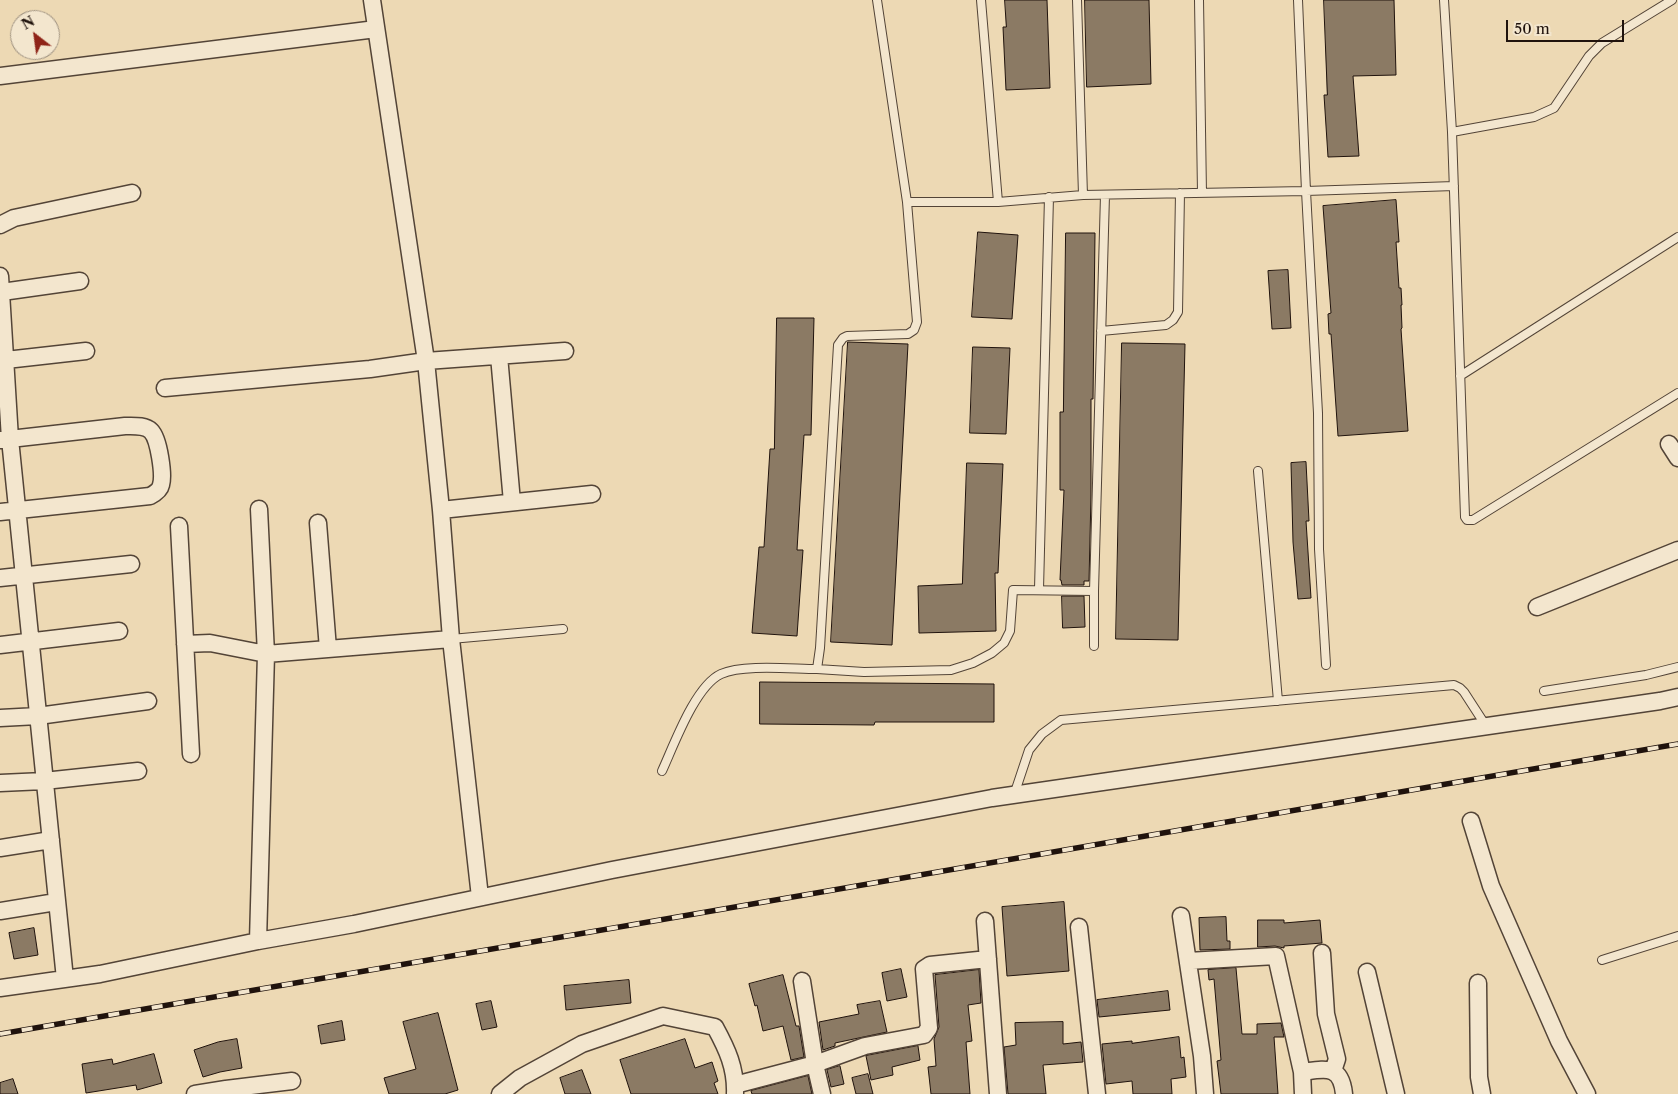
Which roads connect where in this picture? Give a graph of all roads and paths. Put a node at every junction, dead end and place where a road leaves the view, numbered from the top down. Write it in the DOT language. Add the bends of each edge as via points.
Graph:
graph roads {
  1 [pos="372,0"];
  2 [pos="877,0"];
  3 [pos="981,0"];
  4 [pos="1078,0"];
  5 [pos="1199,0"];
  6 [pos="1298,0"];
  7 [pos="1444,0"];
  8 [pos="1672,0"];
  9 [pos="376,29"];
  10 [pos="0,76"];
  11 [pos="1452,132"];
  12 [pos="1454,186"];
  13 [pos="1306,192"];
  14 [pos="132,193"];
  15 [pos="1180,193"];
  16 [pos="1202,193"];
  17 [pos="1083,195"];
  18 [pos="1105,195"];
  19 [pos="1049,197"];
  20 [pos="907,202"];
  21 [pos="998,202"];
  22 [pos="0,226"];
  23 [pos="1678,237"];
  24 [pos="80,281"];
  25 [pos="1,284"];
  26 [pos="1101,331"];
  27 [pos="86,351"];
  28 [pos="565,351"];
  29 [pos="499,356"];
  30 [pos="6,360"];
  31 [pos="426,361"];
  32 [pos="1460,376"];
  33 [pos="165,388"];
  34 [pos="1678,393"];
  35 [pos="5,439"];
  36 [pos="1258,471"];
  37 [pos="592,494"];
  38 [pos="512,502"];
  39 [pos="259,509"];
  40 [pos="17,510"];
  41 [pos="441,510"];
  42 [pos="0,512"];
  43 [pos="318,523"];
  44 [pos="179,526"];
  45 [pos="1678,550"];
  46 [pos="131,564"];
  47 [pos="23,575"];
  48 [pos="0,578"];
  49 [pos="1039,589"];
  50 [pos="1094,591"];
  51 [pos="1537,607"];
  52 [pos="564,629"];
  53 [pos="118,631"];
  54 [pos="451,639"];
  55 [pos="30,642"];
  56 [pos="185,644"];
  57 [pos="0,645"];
  58 [pos="1094,646"];
  59 [pos="328,649"];
  60 [pos="266,654"];
  61 [pos="1326,665"];
  62 [pos="1678,667"];
  63 [pos="816,669"];
  64 [pos="1544,691"];
  65 [pos="1678,697"];
  66 [pos="1278,701"];
  67 [pos="148,702"];
  68 [pos="38,716"];
  69 [pos="0,718"];
  70 [pos="1486,726"];
  71 [pos="191,754"];
  72 [pos="138,771"];
  73 [pos="662,771"];
  74 [pos="44,781"];
  75 [pos="0,783"];
  76 [pos="1014,795"];
  77 [pos="1471,821"];
  78 [pos="51,840"];
  79 [pos="0,848"];
  80 [pos="480,897"];
  81 [pos="56,902"];
  82 [pos="0,911"];
  83 [pos="1181,916"];
  84 [pos="985,921"];
  85 [pos="1079,927"];
  86 [pos="1678,936"];
  87 [pos="258,941"];
  88 [pos="1322,953"];
  89 [pos="988,959"];
  90 [pos="1602,960"];
  91 [pos="1188,962"];
  92 [pos="1367,972"];
  93 [pos="65,979"];
  94 [pos="802,981"];
  95 [pos="1478,982"];
  96 [pos="0,988"];
  97 [pos="815,1064"];
  98 [pos="1333,1071"];
  99 [pos="1302,1072"];
  100 [pos="292,1081"];
  101 [pos="735,1089"];
  102 [pos="195,1094"];
  103 [pos="500,1094"];
  104 [pos="822,1094"];
  105 [pos="998,1094"];
  106 [pos="1096,1094"];
  107 [pos="1205,1094"];
  108 [pos="1303,1094"];
  109 [pos="1344,1094"];
  110 [pos="1396,1094"];
  111 [pos="1482,1094"];
  112 [pos="1587,1094"];
  1 -- 9 [label="street"];
  2 -- 20 [label="lane"];
  3 -- 21 [label="lane"];
  4 -- 17 [label="lane"];
  5 -- 16 [label="lane"];
  6 -- 13 [label="lane"];
  7 -- 11 [label="lane"];
  8 -- 11 [label="lane" via="1588,56 1554,108 1534,118"];
  9 -- 10 [label="street"];
  9 -- 31 [label="street"];
  11 -- 12 [label="lane"];
  12 -- 13 [label="lane"];
  12 -- 32 [label="lane"];
  13 -- 16 [label="lane"];
  13 -- 61 [label="lane" via="1318,413 1319,549"];
  14 -- 22 [label="street" via="14,218"];
  15 -- 16 [label="lane"];
  15 -- 18 [label="lane"];
  15 -- 26 [label="lane" via="1178,312 1166,325"];
  17 -- 18 [label="lane"];
  17 -- 19 [label="lane"];
  18 -- 26 [label="lane"];
  19 -- 21 [label="lane"];
  19 -- 49 [label="lane"];
  20 -- 21 [label="lane"];
  20 -- 63 [label="lane" via="917,322 914,330 908,334 847,336 838,345 820,648"];
  23 -- 32 [label="lane"];
  24 -- 25 [label="street"];
  25 -- 30 [label="street"];
  26 -- 50 [label="lane"];
  27 -- 30 [label="street"];
  28 -- 29 [label="street"];
  29 -- 31 [label="street"];
  29 -- 38 [label="street"];
  30 -- 35 [label="street"];
  31 -- 33 [label="street"];
  31 -- 41 [label="street"];
  32 -- 34 [label="lane" via="1467,520 1473,520"];
  35 -- 40 [label="street"];
  35 -- 40 [label="street" via="125,426 144,427 152,432 159,447 161,486 150,496"];
  36 -- 66 [label="lane"];
  37 -- 38 [label="street"];
  38 -- 41 [label="street"];
  39 -- 60 [label="street"];
  40 -- 42 [label="street"];
  40 -- 47 [label="street"];
  41 -- 54 [label="street"];
  43 -- 59 [label="street"];
  44 -- 56 [label="street"];
  45 -- 51 [label="street"];
  46 -- 47 [label="street"];
  47 -- 48 [label="street"];
  47 -- 55 [label="street"];
  49 -- 50 [label="lane"];
  49 -- 63 [label="lane" via="1013,590 1010,631 1004,643 973,663 951,670 864,672"];
  50 -- 58 [label="lane"];
  52 -- 54 [label="lane"];
  53 -- 55 [label="street"];
  54 -- 59 [label="street"];
  54 -- 80 [label="street"];
  55 -- 57 [label="street"];
  55 -- 68 [label="street"];
  56 -- 60 [label="street" via="210,643"];
  56 -- 71 [label="street"];
  59 -- 60 [label="street"];
  60 -- 87 [label="street"];
  62 -- 64 [label="lane"];
  63 -- 73 [label="lane" via="738,670 709,682 696,700"];
  65 -- 70 [label="street"];
  66 -- 70 [label="lane" via="1454,685 1464,692"];
  66 -- 76 [label="lane" via="1061,720 1028,750"];
  67 -- 68 [label="street"];
  68 -- 69 [label="street"];
  68 -- 74 [label="street"];
  70 -- 76 [label="street"];
  72 -- 74 [label="street"];
  74 -- 75 [label="street"];
  74 -- 78 [label="street"];
  76 -- 80 [label="street"];
  77 -- 112 [label="street" via="1491,886 1559,1040"];
  78 -- 79 [label="street"];
  78 -- 81 [label="street"];
  80 -- 87 [label="street"];
  81 -- 82 [label="street"];
  81 -- 93 [label="street"];
  83 -- 91 [label="street"];
  84 -- 89 [label="street"];
  85 -- 106 [label="street"];
  86 -- 90 [label="lane"];
  87 -- 93 [label="street"];
  88 -- 98 [label="street" via="1326,1014 1337,1059"];
  89 -- 97 [label="street" via="930,964 924,969 929,1028 924,1035 865,1046"];
  89 -- 105 [label="street"];
  91 -- 99 [label="street" via="1276,956"];
  91 -- 107 [label="street"];
  92 -- 110 [label="street"];
  93 -- 96 [label="street"];
  94 -- 97 [label="street"];
  95 -- 111 [label="street"];
  97 -- 101 [label="street"];
  97 -- 104 [label="street"];
  98 -- 99 [label="street"];
  98 -- 109 [label="street" via="1343,1084"];
  99 -- 108 [label="street"];
  100 -- 102 [label="street"];
  101 -- 103 [label="street" via="729,1053 715,1026 663,1016 582,1044 520,1078"];
}
